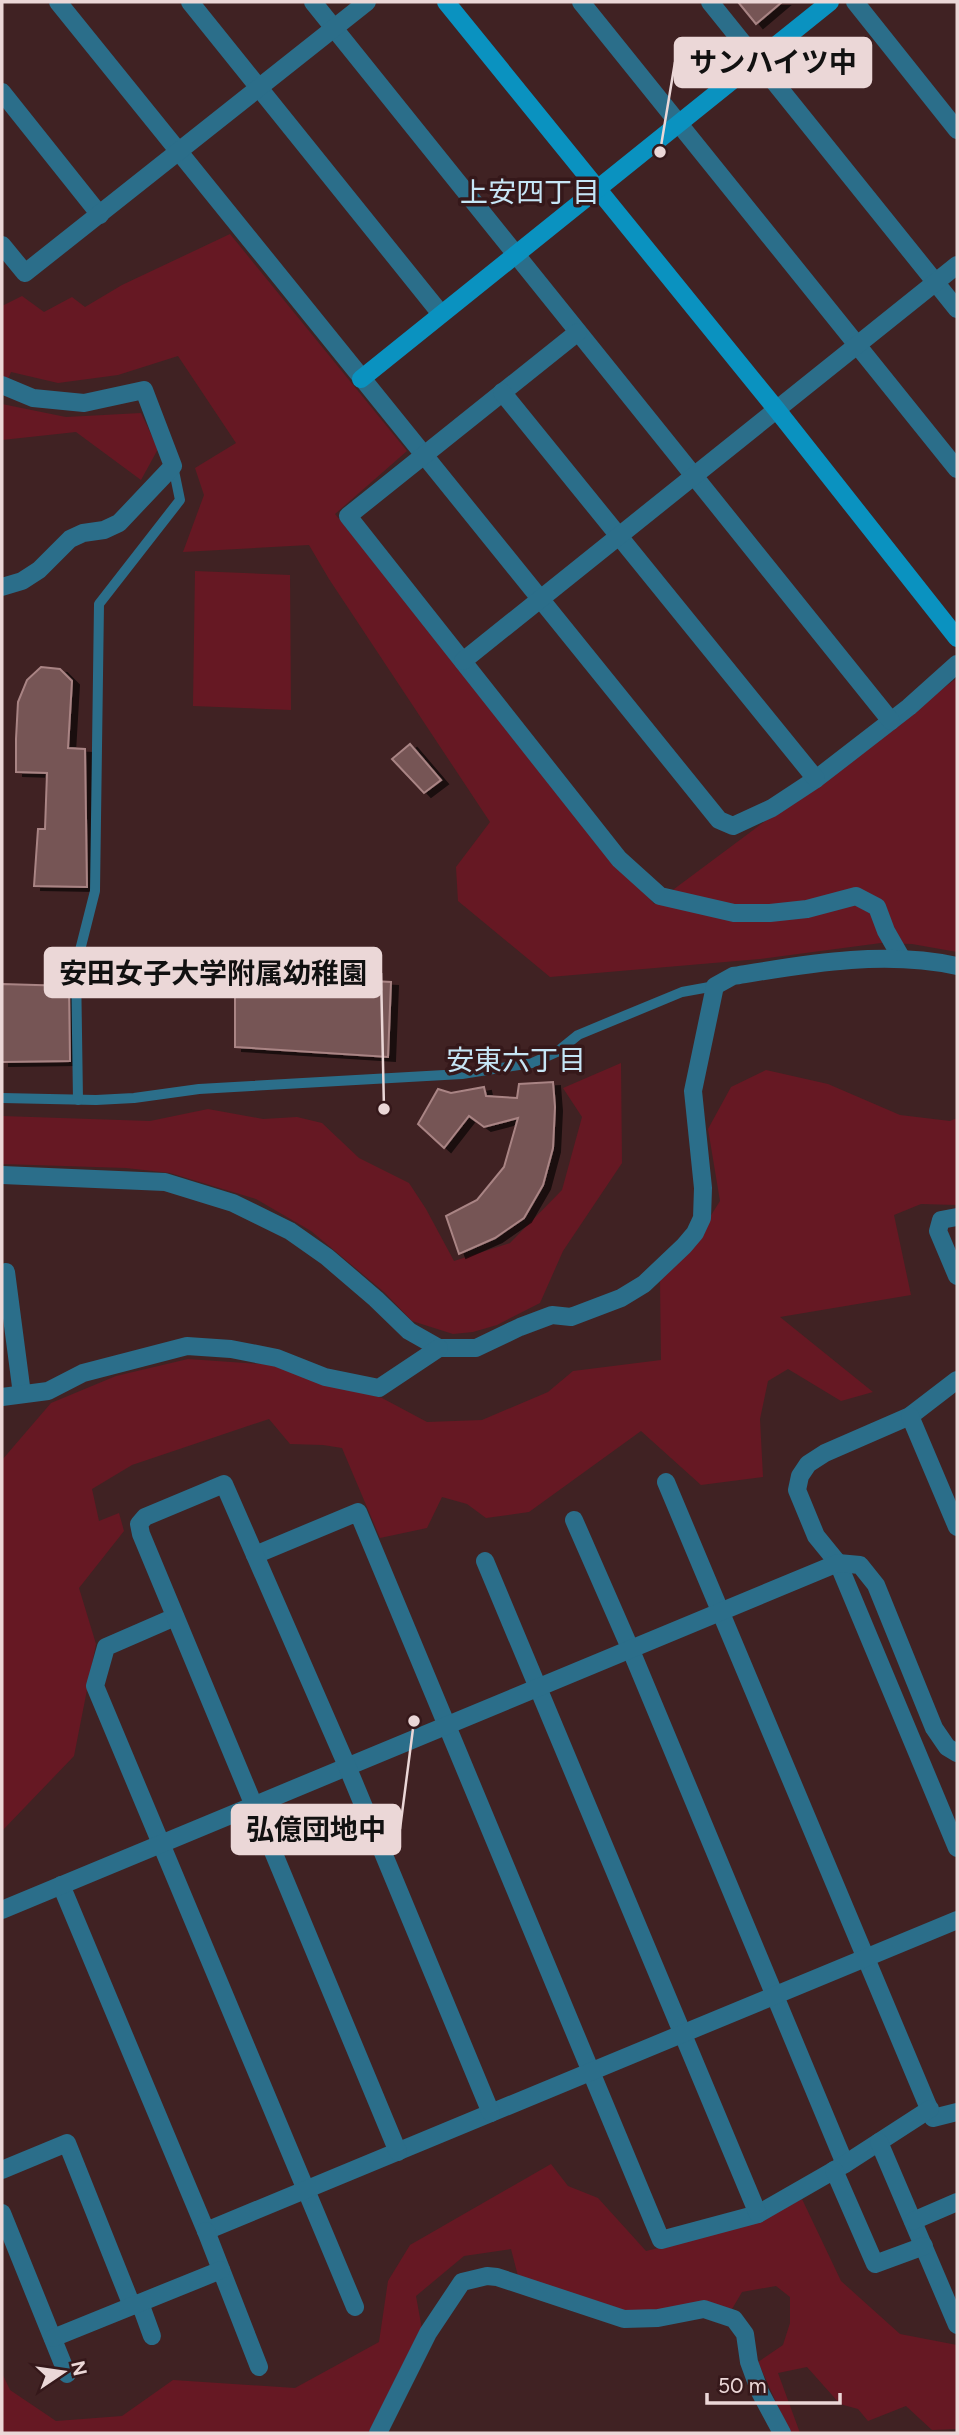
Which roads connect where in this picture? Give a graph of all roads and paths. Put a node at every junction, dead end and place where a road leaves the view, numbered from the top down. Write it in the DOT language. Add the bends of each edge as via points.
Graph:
graph roads {
  1 [pos="58,2"];
  2 [pos="190,2"];
  3 [pos="313,2"];
  4 [pos="367,2"];
  5 [pos="446,2"];
  6 [pos="581,2"];
  7 [pos="710,2"];
  8 [pos="830,2"];
  9 [pos="855,2"];
  10 [pos="334,28"];
  11 [pos="757,60"];
  12 [pos="259,88"];
  13 [pos="2,92"];
  14 [pos="679,123"];
  15 [pos="957,130"];
  16 [pos="179,153"];
  17 [pos="597,188"];
  18 [pos="100,215"];
  19 [pos="2,245"];
  20 [pos="516,254"];
  21 [pos="957,265"];
  22 [pos="936,282"];
  23 [pos="957,309"];
  24 [pos="441,314"];
  25 [pos="578,332"];
  26 [pos="858,345"];
  27 [pos="361,379"];
  28 [pos="2,385"];
  29 [pos="502,392"];
  30 [pos="777,410"];
  31 [pos="424,455"];
  32 [pos="173,466"];
  33 [pos="957,468"];
  34 [pos="695,477"];
  35 [pos="620,537"];
  36 [pos="2,587"];
  37 [pos="542,600"];
  38 [pos="957,638"];
  39 [pos="463,661"];
  40 [pos="957,664"];
  41 [pos="891,721"];
  42 [pos="816,779"];
  43 [pos="902,960"];
  44 [pos="957,966"];
  45 [pos="715,986"];
  46 [pos="2,1098"];
  47 [pos="78,1100"];
  48 [pos="2,1175"];
  49 [pos="957,1217"];
  50 [pos="6,1272"];
  51 [pos="957,1276"];
  52 [pos="439,1348"];
  53 [pos="957,1380"];
  54 [pos="22,1394"];
  55 [pos="2,1397"];
  56 [pos="910,1416"];
  57 [pos="666,1482"];
  58 [pos="574,1520"];
  59 [pos="957,1527"];
  60 [pos="255,1555"];
  61 [pos="485,1561"];
  62 [pos="838,1563"];
  63 [pos="720,1611"];
  64 [pos="175,1617"];
  65 [pos="631,1648"];
  66 [pos="537,1687"];
  67 [pos="446,1725"];
  68 [pos="957,1753"];
  69 [pos="347,1766"];
  70 [pos="255,1805"];
  71 [pos="162,1843"];
  72 [pos="957,1848"];
  73 [pos="61,1885"];
  74 [pos="2,1910"];
  75 [pos="957,1920"];
  76 [pos="866,1957"];
  77 [pos="775,1995"];
  78 [pos="682,2034"];
  79 [pos="592,2071"];
  80 [pos="930,2109"];
  81 [pos="957,2112"];
  82 [pos="491,2113"];
  83 [pos="879,2142"];
  84 [pos="398,2151"];
  85 [pos="840,2167"];
  86 [pos="2,2170"];
  87 [pos="307,2190"];
  88 [pos="957,2202"];
  89 [pos="2,2213"];
  90 [pos="758,2214"];
  91 [pos="913,2221"];
  92 [pos="206,2231"];
  93 [pos="924,2246"];
  94 [pos="221,2270"];
  95 [pos="136,2304"];
  96 [pos="355,2307"];
  97 [pos="957,2325"];
  98 [pos="152,2336"];
  99 [pos="53,2338"];
  100 [pos="259,2367"];
  101 [pos="67,2374"];
  102 [pos="378,2433"];
  103 [pos="782,2433"];
  1 -- 16 [label="street"];
  2 -- 12 [label="street"];
  3 -- 10 [label="street"];
  4 -- 10 [label="street"];
  5 -- 17 [label="street"];
  6 -- 14 [label="street"];
  7 -- 11 [label="street"];
  8 -- 11 [label="street"];
  9 -- 15 [label="street"];
  10 -- 12 [label="street"];
  10 -- 20 [label="street"];
  11 -- 14 [label="street"];
  11 -- 22 [label="street"];
  12 -- 16 [label="street"];
  12 -- 24 [label="street"];
  13 -- 18 [label="street"];
  14 -- 17 [label="street"];
  14 -- 26 [label="street"];
  16 -- 18 [label="street"];
  16 -- 27 [label="street"];
  17 -- 20 [label="street"];
  17 -- 30 [label="street"];
  18 -- 19 [label="street" via="25,274"];
  20 -- 24 [label="street"];
  20 -- 25 [label="street"];
  21 -- 22 [label="street"];
  22 -- 23 [label="street"];
  22 -- 26 [label="street"];
  24 -- 27 [label="street"];
  25 -- 29 [label="street"];
  25 -- 34 [label="street"];
  26 -- 30 [label="street"];
  26 -- 33 [label="street"];
  27 -- 31 [label="street"];
  28 -- 32 [label="street" via="33,398 84,403 144,390"];
  29 -- 31 [label="street"];
  29 -- 35 [label="street"];
  30 -- 34 [label="street"];
  30 -- 38 [label="street"];
  31 -- 37 [label="street"];
  31 -- 39 [label="street" via="348,516"];
  32 -- 36 [label="street" via="119,523 70,539 39,570"];
  32 -- 47 [label="lane" via="180,500 99,604 95,891 76,966"];
  34 -- 35 [label="street"];
  34 -- 41 [label="street"];
  35 -- 37 [label="street"];
  35 -- 42 [label="street"];
  37 -- 39 [label="street"];
  37 -- 42 [label="street" via="719,820 733,826 772,808"];
  39 -- 43 [label="street" via="619,859 660,895 734,914 807,909 856,896 877,907"];
  40 -- 41 [label="street"];
  41 -- 42 [label="street"];
  43 -- 44 [label="street"];
  43 -- 45 [label="street" via="871,958 760,972 733,976"];
  45 -- 47 [label="lane" via="682,992 578,1035 557,1052 531,1063 462,1074"];
  45 -- 52 [label="street" via="693,1091 703,1188 702,1218 695,1233 644,1284 621,1298 571,1317 552,1315 476,1348"];
  46 -- 47 [label="lane"];
  48 -- 52 [label="street" via="165,1182 233,1203 290,1230 409,1331"];
  49 -- 51 [label="street" via="941,1220 938,1231"];
  50 -- 54 [label="street"];
  52 -- 54 [label="street" via="379,1388 324,1377 276,1358 187,1346 83,1373 48,1391"];
  53 -- 56 [label="street"];
  54 -- 55 [label="street"];
  56 -- 59 [label="street"];
  56 -- 62 [label="street" via="825,1453 800,1476 797,1490 816,1536"];
  57 -- 63 [label="street"];
  58 -- 65 [label="street"];
  60 -- 64 [label="street" via="224,1484 145,1517 139,1524 141,1534"];
  60 -- 67 [label="street" via="358,1512"];
  60 -- 69 [label="street"];
  61 -- 66 [label="street"];
  62 -- 63 [label="street"];
  62 -- 68 [label="street" via="860,1565 876,1585 934,1728"];
  62 -- 72 [label="street"];
  63 -- 65 [label="street"];
  63 -- 76 [label="street"];
  64 -- 70 [label="street"];
  64 -- 71 [label="street" via="106,1647 95,1686"];
  65 -- 66 [label="street"];
  65 -- 77 [label="street"];
  66 -- 67 [label="street"];
  66 -- 78 [label="street"];
  67 -- 69 [label="street"];
  67 -- 79 [label="street"];
  69 -- 70 [label="street"];
  69 -- 82 [label="street"];
  70 -- 71 [label="street"];
  70 -- 84 [label="street"];
  71 -- 73 [label="street"];
  71 -- 87 [label="street"];
  73 -- 74 [label="street"];
  73 -- 92 [label="street"];
  75 -- 76 [label="street"];
  76 -- 77 [label="street"];
  76 -- 80 [label="street"];
  77 -- 78 [label="street"];
  77 -- 85 [label="street"];
  78 -- 79 [label="street"];
  78 -- 90 [label="street"];
  79 -- 82 [label="street"];
  79 -- 90 [label="street" via="661,2240"];
  80 -- 81 [label="street" via="933,2118"];
  80 -- 83 [label="street"];
  82 -- 84 [label="street"];
  83 -- 85 [label="street"];
  83 -- 91 [label="street"];
  84 -- 87 [label="street"];
  85 -- 90 [label="street"];
  85 -- 93 [label="street" via="874,2264"];
  86 -- 95 [label="street" via="67,2143"];
  87 -- 92 [label="street"];
  87 -- 96 [label="street"];
  88 -- 91 [label="street"];
  89 -- 99 [label="street"];
  91 -- 93 [label="street"];
  92 -- 94 [label="street"];
  93 -- 97 [label="street"];
  94 -- 95 [label="street"];
  94 -- 100 [label="street"];
  95 -- 98 [label="street"];
  95 -- 99 [label="street"];
  99 -- 101 [label="street"];
  102 -- 103 [label="street" via="428,2333 462,2281 486,2276 624,2319 704,2309 734,2319 745,2334 749,2362"];
}
